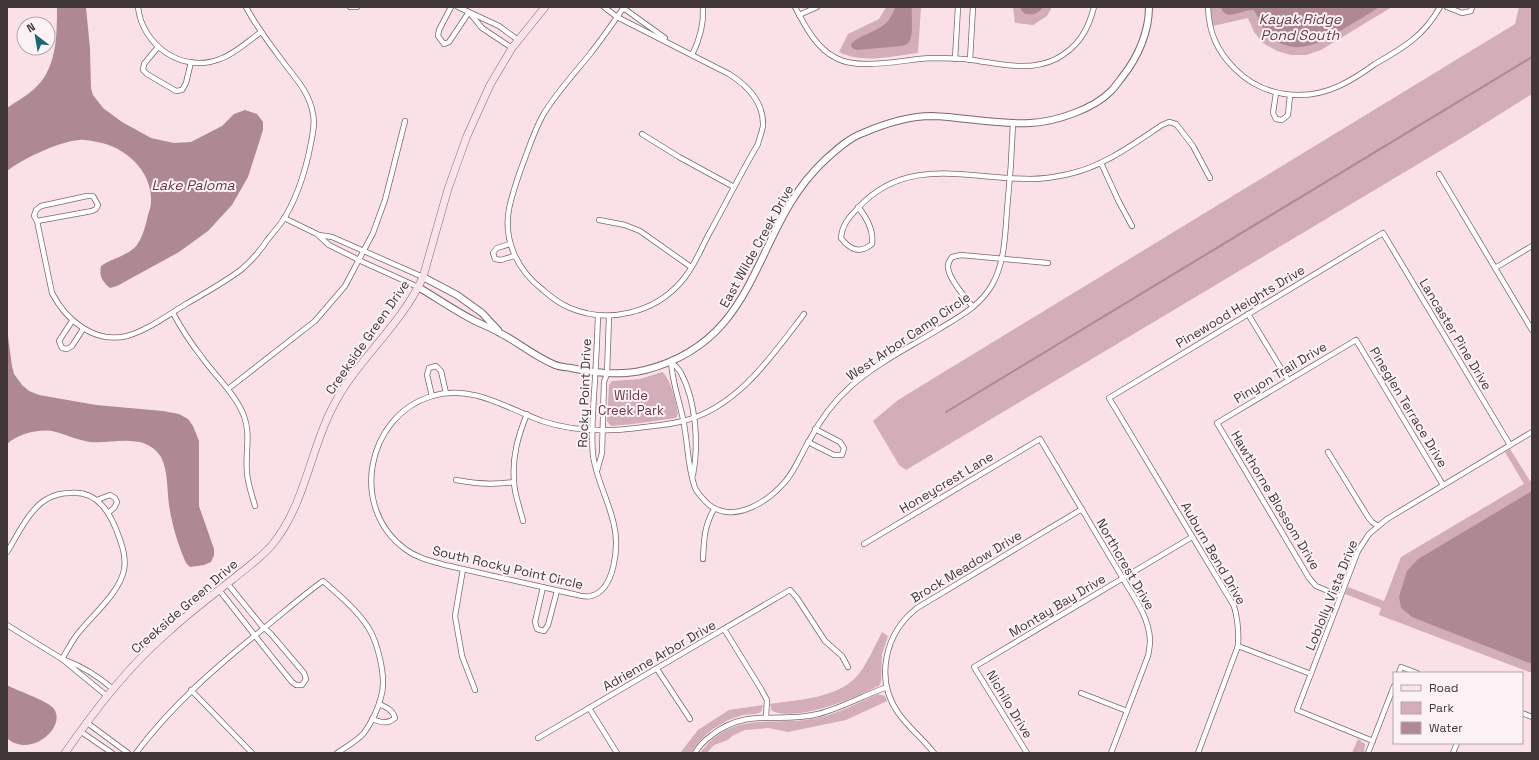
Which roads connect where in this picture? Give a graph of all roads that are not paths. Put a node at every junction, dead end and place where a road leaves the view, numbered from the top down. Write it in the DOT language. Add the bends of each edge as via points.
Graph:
graph roads {
  1 [pos="138,7"];
  2 [pos="246,7"];
  3 [pos="350,7"];
  4 [pos="357,7"];
  5 [pos="452,7"];
  6 [pos="458,7"];
  7 [pos="545,7"];
  8 [pos="604,7"];
  9 [pos="623,7"];
  10 [pos="703,7"];
  11 [pos="795,7"];
  12 [pos="817,7"];
  13 [pos="958,7"];
  14 [pos="973,7"];
  15 [pos="1094,7"];
  16 [pos="1149,7"];
  17 [pos="1208,7"];
  18 [pos="1440,7"];
  19 [pos="1447,7"];
  20 [pos="1472,7"];
  21 [pos="469,12"];
  22 [pos="799,15"];
  23 [pos="617,17"];
  24 [pos="261,32"];
  25 [pos="518,40"];
  26 [pos="676,46"];
  27 [pos="158,47"];
  28 [pos="512,48"];
  29 [pos="692,55"];
  30 [pos="955,59"];
  31 [pos="970,60"];
  32 [pos="191,62"];
  33 [pos="1276,93"];
  34 [pos="1290,95"];
  35 [pos="404,121"];
  36 [pos="1013,123"];
  37 [pos="642,134"];
  38 [pos="1101,163"];
  39 [pos="1439,174"];
  40 [pos="1010,178"];
  41 [pos="1210,178"];
  42 [pos="734,187"];
  43 [pos="858,207"];
  44 [pos="284,218"];
  45 [pos="599,220"];
  46 [pos="37,222"];
  47 [pos="1132,226"];
  48 [pos="1383,233"];
  49 [pos="317,234"];
  50 [pos="510,244"];
  51 [pos="1532,246"];
  52 [pos="364,252"];
  53 [pos="514,256"];
  54 [pos="1002,258"];
  55 [pos="359,260"];
  56 [pos="1048,263"];
  57 [pos="691,267"];
  58 [pos="1495,268"];
  59 [pos="423,277"];
  60 [pos="418,287"];
  61 [pos="973,307"];
  62 [pos="173,312"];
  63 [pos="804,314"];
  64 [pos="1248,314"];
  65 [pos="598,316"];
  66 [pos="609,316"];
  67 [pos="72,320"];
  68 [pos="83,329"];
  69 [pos="1532,330"];
  70 [pos="501,333"];
  71 [pos="1356,340"];
  72 [pos="671,361"];
  73 [pos="596,373"];
  74 [pos="607,374"];
  75 [pos="1288,380"];
  76 [pos="228,389"];
  77 [pos="446,393"];
  78 [pos="432,396"];
  79 [pos="1109,398"];
  80 [pos="527,414"];
  81 [pos="694,417"];
  82 [pos="684,421"];
  83 [pos="1217,423"];
  84 [pos="815,429"];
  85 [pos="592,430"];
  86 [pos="603,431"];
  87 [pos="1532,432"];
  88 [pos="1040,439"];
  89 [pos="808,442"];
  90 [pos="1510,445"];
  91 [pos="1328,452"];
  92 [pos="597,471"];
  93 [pos="692,478"];
  94 [pos="456,480"];
  95 [pos="514,482"];
  96 [pos="1443,485"];
  97 [pos="96,499"];
  98 [pos="255,506"];
  99 [pos="714,509"];
  100 [pos="1082,509"];
  101 [pos="108,513"];
  102 [pos="522,521"];
  103 [pos="1378,526"];
  104 [pos="1192,537"];
  105 [pos="864,544"];
  106 [pos="7,552"];
  107 [pos="703,559"];
  108 [pos="463,569"];
  109 [pos="1123,578"];
  110 [pos="227,583"];
  111 [pos="543,587"];
  112 [pos="219,590"];
  113 [pos="557,591"];
  114 [pos="1340,596"];
  115 [pos="589,597"];
  116 [pos="7,625"];
  117 [pos="265,628"];
  118 [pos="724,629"];
  119 [pos="255,636"];
  120 [pos="1238,646"];
  121 [pos="62,659"];
  122 [pos="848,667"];
  123 [pos="974,667"];
  124 [pos="657,669"];
  125 [pos="1399,672"];
  126 [pos="1414,672"];
  127 [pos="1311,674"];
  128 [pos="887,687"];
  129 [pos="113,689"];
  130 [pos="1393,689"];
  131 [pos="191,690"];
  132 [pos="475,690"];
  133 [pos="1081,693"];
  134 [pos="107,696"];
  135 [pos="379,704"];
  136 [pos="589,708"];
  137 [pos="1127,711"];
  138 [pos="766,717"];
  139 [pos="372,718"];
  140 [pos="690,719"];
  141 [pos="86,722"];
  142 [pos="80,731"];
  143 [pos="538,738"];
  144 [pos="1374,741"];
  145 [pos="65,753"];
  146 [pos="112,753"];
  147 [pos="128,753"];
  148 [pos="136,753"];
  149 [pos="252,753"];
  150 [pos="337,753"];
  151 [pos="617,753"];
  152 [pos="695,753"];
  153 [pos="934,753"];
  154 [pos="1027,753"];
  155 [pos="1111,753"];
  156 [pos="1198,753"];
  157 [pos="1368,753"];
  1 -- 27 [label="street" via="142,25"];
  2 -- 24 [label="street"];
  3 -- 4 [label="street"];
  5 -- 21 [label="street" via="439,30 438,36 444,44 449,42"];
  6 -- 21 [label="street"];
  7 -- 25 [label="main road, Creekside Green Drive"];
  8 -- 23 [label="street"];
  9 -- 23 [label="street"];
  9 -- 26 [label="street"];
  10 -- 29 [label="street" via="702,29"];
  11 -- 22 [label="street"];
  12 -- 22 [label="street"];
  13 -- 30 [label="street"];
  14 -- 31 [label="street"];
  15 -- 31 [label="street" via="1084,36 1056,59 1022,66"];
  16 -- 36 [label="street, East Wilde Creek Drive" via="1149,19 1141,47 1127,71 1110,92 1084,109 1054,119"];
  17 -- 33 [label="street" via="1210,27 1216,45 1227,61 1241,76 1257,86"];
  18 -- 34 [label="street" via="1422,33 1406,46 1340,86 1324,92"];
  19 -- 20 [label="street" via="1462,13 1471,11"];
  21 -- 25 [label="street" via="499,26"];
  21 -- 28 [label="street" via="482,28"];
  22 -- 30 [label="street" via="814,40 825,52 837,59 869,64 912,59"];
  23 -- 26 [label="street"];
  23 -- 50 [label="street" via="558,94 534,132 509,211"];
  24 -- 32 [label="street" via="219,60"];
  24 -- 44 [label="street" via="304,89 314,119 304,171"];
  25 -- 28 [label="main road, Creekside Green Drive"];
  26 -- 29 [label="street"];
  27 -- 32 [label="street" via="169,56"];
  27 -- 32 [label="street" via="144,64 143,70 176,91 182,90 186,83"];
  28 -- 59 [label="main road, Creekside Green Drive" via="490,85 467,136 448,189"];
  29 -- 42 [label="street" via="743,83 761,110 763,127 758,144"];
  30 -- 31 [label="street"];
  33 -- 34 [label="street"];
  33 -- 34 [label="street" via="1273,113 1276,119 1282,120 1288,115"];
  35 -- 52 [label="street" via="385,200"];
  36 -- 40 [label="street, West Arbor Camp Circle"];
  36 -- 72 [label="street, East Wilde Creek Drive" via="929,116 904,120 861,134 836,150 796,192 745,295 728,320 702,344"];
  37 -- 42 [label="street"];
  38 -- 40 [label="street" via="1050,178"];
  38 -- 41 [label="street" via="1169,122 1181,129"];
  38 -- 47 [label="street"];
  39 -- 58 [label="street"];
  40 -- 43 [label="street" via="922,174 907,177 879,189"];
  40 -- 54 [label="street, West Arbor Camp Circle"];
  42 -- 57 [label="street"];
  43 -- 43 [label="street" via="865,215 873,235 872,244 865,250 858,250 845,244 841,238 841,230"];
  44 -- 49 [label="street"];
  44 -- 62 [label="street" via="258,253 243,268"];
  45 -- 57 [label="street" via="640,231"];
  46 -- 46 [label="street" via="34,216 41,206 87,196 93,196 98,204 92,211"];
  46 -- 67 [label="street" via="52,293 61,309"];
  48 -- 64 [label="street, Pinewood Heights Drive"];
  48 -- 90 [label="street, Lancaster Pine Drive"];
  49 -- 52 [label="street" via="332,237"];
  49 -- 55 [label="street" via="329,245"];
  50 -- 53 [label="street"];
  50 -- 53 [label="street" via="497,248 493,253 495,258 501,260"];
  51 -- 58 [label="street"];
  52 -- 55 [label="street"];
  52 -- 59 [label="street"];
  53 -- 65 [label="street" via="534,283 554,299 569,308"];
  54 -- 56 [label="street"];
  54 -- 61 [label="street, West Arbor Camp Circle" via="992,284"];
  54 -- 61 [label="street" via="961,255 952,257 948,271"];
  55 -- 60 [label="street"];
  55 -- 76 [label="street" via="345,286 314,321"];
  57 -- 66 [label="street" via="682,282 654,303 639,310"];
  58 -- 69 [label="street"];
  59 -- 60 [label="main road, Creekside Green Drive"];
  59 -- 70 [label="street" via="457,295 482,313"];
  60 -- 70 [label="street" via="475,321"];
  60 -- 110 [label="main road, Creekside Green Drive" via="405,309 348,380 335,402 323,426 302,492 272,546"];
  61 -- 84 [label="street, West Arbor Camp Circle" via="865,375 839,397"];
  62 -- 68 [label="street" via="147,328 127,336 109,337"];
  62 -- 76 [label="street" via="193,346"];
  63 -- 81 [label="street, South Rocky Point Circle" via="770,358 735,394"];
  64 -- 75 [label="street"];
  64 -- 79 [label="street, Pinewood Heights Drive"];
  65 -- 66 [label="street"];
  65 -- 73 [label="street, Rocky Point Drive"];
  66 -- 74 [label="street, Rocky Point Drive"];
  67 -- 68 [label="street"];
  67 -- 68 [label="street" via="59,341 62,348 72,346"];
  70 -- 73 [label="street, East Wilde Creek Drive" via="554,365"];
  71 -- 75 [label="street, Pinyon Trail Drive"];
  71 -- 96 [label="street, Pineglen Terrace Drive"];
  72 -- 74 [label="street, East Wilde Creek Drive" via="645,370"];
  72 -- 81 [label="street" via="681,372"];
  72 -- 82 [label="street" via="672,378"];
  73 -- 74 [label="street, East Wilde Creek Drive"];
  73 -- 85 [label="street, Rocky Point Drive"];
  74 -- 86 [label="street, Rocky Point Drive" via="604,382"];
  75 -- 83 [label="street, Pinyon Trail Drive"];
  76 -- 98 [label="street" via="244,417 248,442 248,484"];
  77 -- 78 [label="street, South Rocky Point Circle"];
  77 -- 78 [label="street" via="441,371 436,366 429,368 427,375"];
  77 -- 80 [label="street, South Rocky Point Circle" via="464,392 481,396"];
  78 -- 108 [label="street, South Rocky Point Circle" via="398,416 385,430 376,448 372,496 378,515 389,534 405,549 424,560"];
  79 -- 104 [label="street, Auburn Bend Drive"];
  80 -- 85 [label="street, South Rocky Point Circle" via="562,426"];
  80 -- 95 [label="street" via="516,444"];
  81 -- 82 [label="street, South Rocky Point Circle"];
  81 -- 93 [label="street" via="696,459"];
  82 -- 86 [label="street, South Rocky Point Circle"];
  82 -- 93 [label="street"];
  83 -- 114 [label="street, Hawthorne Blossom Drive" via="1309,578 1316,586"];
  84 -- 89 [label="street, West Arbor Camp Circle"];
  84 -- 89 [label="street" via="840,442 844,448 842,455 834,455"];
  85 -- 86 [label="street, South Rocky Point Circle"];
  85 -- 92 [label="street, Rocky Point Drive" via="593,456"];
  86 -- 92 [label="street, Rocky Point Drive" via="602,453"];
  87 -- 90 [label="street, Loblolly Vista Drive"];
  88 -- 100 [label="street, Northcrest Drive"];
  88 -- 105 [label="street, Honeycrest Lane"];
  89 -- 99 [label="street, West Arbor Camp Circle" via="786,481 775,493 747,510 730,512"];
  90 -- 96 [label="street, Loblolly Vista Drive"];
  91 -- 103 [label="street" via="1368,517"];
  92 -- 115 [label="street, Rocky Point Drive" via="614,525 616,543 611,577 606,587"];
  93 -- 99 [label="street" via="702,499"];
  94 -- 95 [label="street" via="498,485"];
  95 -- 102 [label="street"];
  96 -- 103 [label="street, Loblolly Vista Drive"];
  97 -- 101 [label="street"];
  97 -- 101 [label="street" via="110,495 115,498 117,502"];
  97 -- 106 [label="street" via="76,492 46,499 35,509"];
  99 -- 107 [label="street" via="707,521"];
  100 -- 109 [label="street, Northcrest Drive"];
  100 -- 128 [label="street, Brock Meadow Drive" via="909,614 896,630 888,649 885,668"];
  101 -- 121 [label="street" via="124,553 124,570 118,584 76,636"];
  103 -- 114 [label="street, Loblolly Vista Drive" via="1369,534 1358,551"];
  104 -- 109 [label="street, Montay Bay Drive"];
  104 -- 120 [label="street, Auburn Bend Drive" via="1234,606 1240,630"];
  108 -- 111 [label="street, South Rocky Point Circle"];
  108 -- 132 [label="street" via="455,616 462,656"];
  109 -- 123 [label="street, Montay Bay Drive"];
  109 -- 137 [label="street, Northcrest Drive" via="1142,610 1150,640 1148,656"];
  110 -- 112 [label="main road, Creekside Green Drive"];
  110 -- 117 [label="street"];
  111 -- 113 [label="street, South Rocky Point Circle"];
  111 -- 113 [label="street" via="535,622 537,629 544,631 548,625"];
  112 -- 119 [label="street"];
  112 -- 129 [label="main road, Creekside Green Drive" via="139,659"];
  113 -- 115 [label="street, South Rocky Point Circle"];
  114 -- 127 [label="street, Loblolly Vista Drive"];
  116 -- 121 [label="street"];
  117 -- 119 [label="street"];
  117 -- 119 [label="street" via="304,673 306,679 302,685 292,682"];
  117 -- 135 [label="street" via="323,581 368,627 376,644 383,668 382,696"];
  118 -- 122 [label="street, Adrienne Arbor Drive" via="790,590 825,641 842,656"];
  118 -- 124 [label="street, Adrienne Arbor Drive"];
  118 -- 138 [label="street" via="767,700"];
  119 -- 131 [label="street"];
  120 -- 127 [label="street"];
  120 -- 156 [label="street, Auburn Bend Drive"];
  121 -- 129 [label="street" via="86,668"];
  121 -- 134 [label="street"];
  123 -- 154 [label="street, Nichilo Drive"];
  124 -- 136 [label="street, Adrienne Arbor Drive"];
  124 -- 140 [label="street"];
  125 -- 126 [label="street" via="1401,667"];
  127 -- 144 [label="street, Loblolly Vista Drive" via="1297,710"];
  128 -- 138 [label="street" via="818,714"];
  128 -- 153 [label="street, Brock Meadow Drive" via="900,714"];
  129 -- 134 [label="main road, Creekside Green Drive"];
  130 -- 144 [label="street"];
  131 -- 148 [label="street" via="152,731"];
  131 -- 149 [label="street"];
  133 -- 137 [label="street"];
  134 -- 141 [label="main road, Creekside Green Drive"];
  135 -- 139 [label="street"];
  135 -- 139 [label="street" via="389,709 395,718 390,722"];
  136 -- 143 [label="street, Adrienne Arbor Drive"];
  136 -- 151 [label="street"];
  137 -- 155 [label="street, Northcrest Drive"];
  138 -- 152 [label="street" via="746,718 731,723 708,738"];
  139 -- 150 [label="street" via="364,733"];
  141 -- 142 [label="main road, Creekside Green Drive"];
  141 -- 147 [label="street"];
  142 -- 145 [label="main road, Creekside Green Drive"];
  142 -- 146 [label="street"];
  144 -- 157 [label="street"];
}
